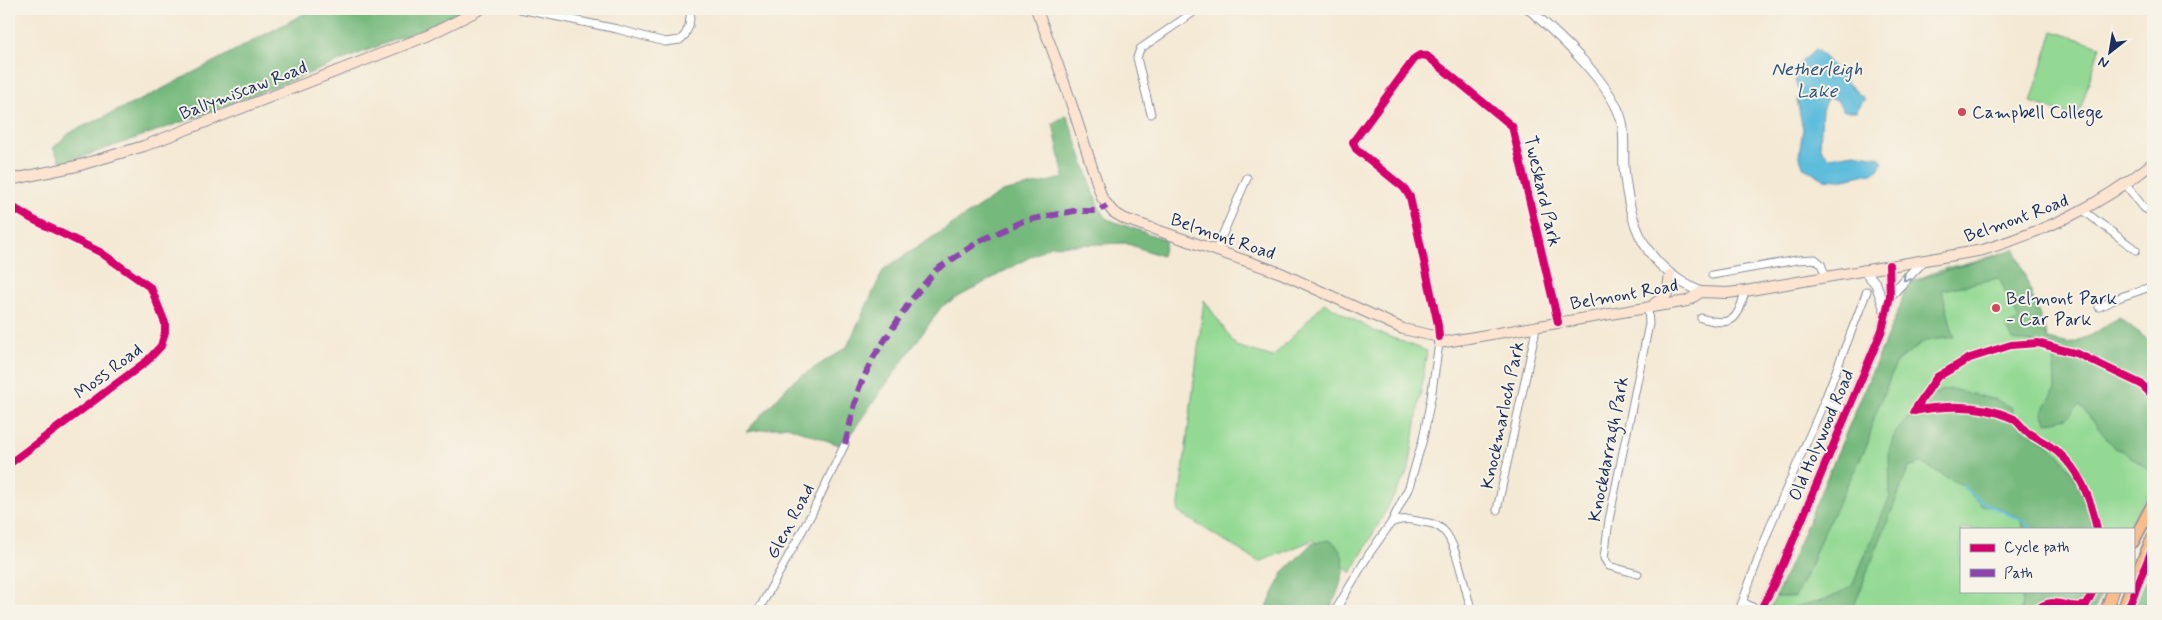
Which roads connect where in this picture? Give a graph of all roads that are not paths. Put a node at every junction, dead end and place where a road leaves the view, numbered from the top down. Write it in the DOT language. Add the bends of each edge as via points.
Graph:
graph roads {
  1 [pos="481,9"];
  2 [pos="520,9"];
  3 [pos="691,9"];
  4 [pos="1036,9"];
  5 [pos="1198,9"];
  6 [pos="1529,9"];
  7 [pos="1150,114"];
  8 [pos="2153,163"];
  9 [pos="1247,178"];
  10 [pos="9,180"];
  11 [pos="2126,184"];
  12 [pos="9,205"];
  13 [pos="2084,211"];
  14 [pos="2153,213"];
  15 [pos="1216,250"];
  16 [pos="2136,250"];
  17 [pos="1924,260"];
  18 [pos="1888,265"];
  19 [pos="1864,270"];
  20 [pos="1670,275"];
  21 [pos="1712,275"];
  22 [pos="1826,277"];
  23 [pos="2153,286"];
  24 [pos="1745,291"];
  25 [pos="1867,291"];
  26 [pos="1701,292"];
  27 [pos="1890,296"];
  28 [pos="1648,306"];
  29 [pos="2099,307"];
  30 [pos="1886,313"];
  31 [pos="1701,318"];
  32 [pos="1558,322"];
  33 [pos="1534,326"];
  34 [pos="1439,340"];
  35 [pos="1824,402"];
  36 [pos="1849,411"];
  37 [pos="845,444"];
  38 [pos="9,464"];
  39 [pos="2153,504"];
  40 [pos="1497,510"];
  41 [pos="1391,523"];
  42 [pos="2153,537"];
  43 [pos="2134,540"];
  44 [pos="1638,574"];
  45 [pos="2134,581"];
  46 [pos="2113,592"];
  47 [pos="2130,592"];
  48 [pos="1743,602"];
  49 [pos="758,611"];
  50 [pos="1336,611"];
  51 [pos="1472,611"];
  52 [pos="1739,611"];
  53 [pos="1760,611"];
  54 [pos="2106,611"];
  55 [pos="2123,611"];
  1 -- 10 [label="main road, Ballymiscaw Road" via="428,36 144,146 77,166"];
  2 -- 3 [label="street" via="674,42 685,35"];
  4 -- 15 [label="main road, Belmont Road" via="1107,206 1125,219"];
  5 -- 7 [label="street" via="1140,49 1137,58"];
  6 -- 20 [label="street" via="1587,66 1611,100 1622,122 1629,204 1636,230 1647,251"];
  8 -- 11 [label="main road, Belmont Road"];
  9 -- 15 [label="street"];
  11 -- 13 [label="main road, Belmont Road"];
  11 -- 14 [label="street" via="2144,208"];
  12 -- 38 [label="street, Moss Road" via="32,220 100,252 142,280 156,298 165,332 161,346 147,361"];
  13 -- 16 [label="street"];
  13 -- 17 [label="main road, Belmont Road" via="1991,248"];
  15 -- 34 [label="main road, Belmont Road" via="1281,273 1403,329"];
  17 -- 18 [label="main road, Belmont Road"];
  17 -- 27 [label="street, one-way"];
  18 -- 19 [label="main road, Belmont Road"];
  18 -- 27 [label="street, Old Holywood Road"];
  19 -- 22 [label="main road, Belmont Road"];
  19 -- 30 [label="street" via="1876,284"];
  20 -- 26 [label="street"];
  20 -- 28 [label="main road" via="1667,294"];
  21 -- 22 [label="street" via="1815,259 1821,264"];
  22 -- 24 [label="main road, Belmont Road"];
  23 -- 29 [label="street"];
  24 -- 26 [label="main road, Belmont Road"];
  24 -- 31 [label="street" via="1733,319 1723,323"];
  25 -- 35 [label="street, Old Holywood Road"];
  26 -- 28 [label="main road, Belmont Road" via="1687,301"];
  27 -- 30 [label="street, Old Holywood Road"];
  28 -- 32 [label="main road, Belmont Road"];
  28 -- 44 [label="street, Knockdarragh Park" via="1649,324 1604,558 1609,566"];
  30 -- 36 [label="street, Old Holywood Road"];
  32 -- 33 [label="main road, Belmont Road"];
  32 -- 34 [label="street, Tweskard Park" via="1512,126 1427,56 1420,55 1353,142 1410,197"];
  33 -- 34 [label="main road, Belmont Road"];
  33 -- 40 [label="street, Knockmarloch Park" via="1535,334"];
  34 -- 41 [label="street" via="1423,439 1409,487"];
  35 -- 36 [label="street, Old Holywood Road"];
  35 -- 48 [label="street, Old Holywood Road" via="1771,524"];
  36 -- 53 [label="street, Old Holywood Road"];
  37 -- 49 [label="street, Glen Road" via="811,515"];
  39 -- 43 [label="highway"];
  41 -- 50 [label="street"];
  41 -- 51 [label="street" via="1402,518 1434,524 1445,531 1454,547"];
  42 -- 45 [label="highway"];
  46 -- 54 [label="highway"];
  47 -- 55 [label="highway"];
  48 -- 52 [label="street, Old Holywood Road"];
  48 -- 53 [label="street, Old Holywood Road"];
}
